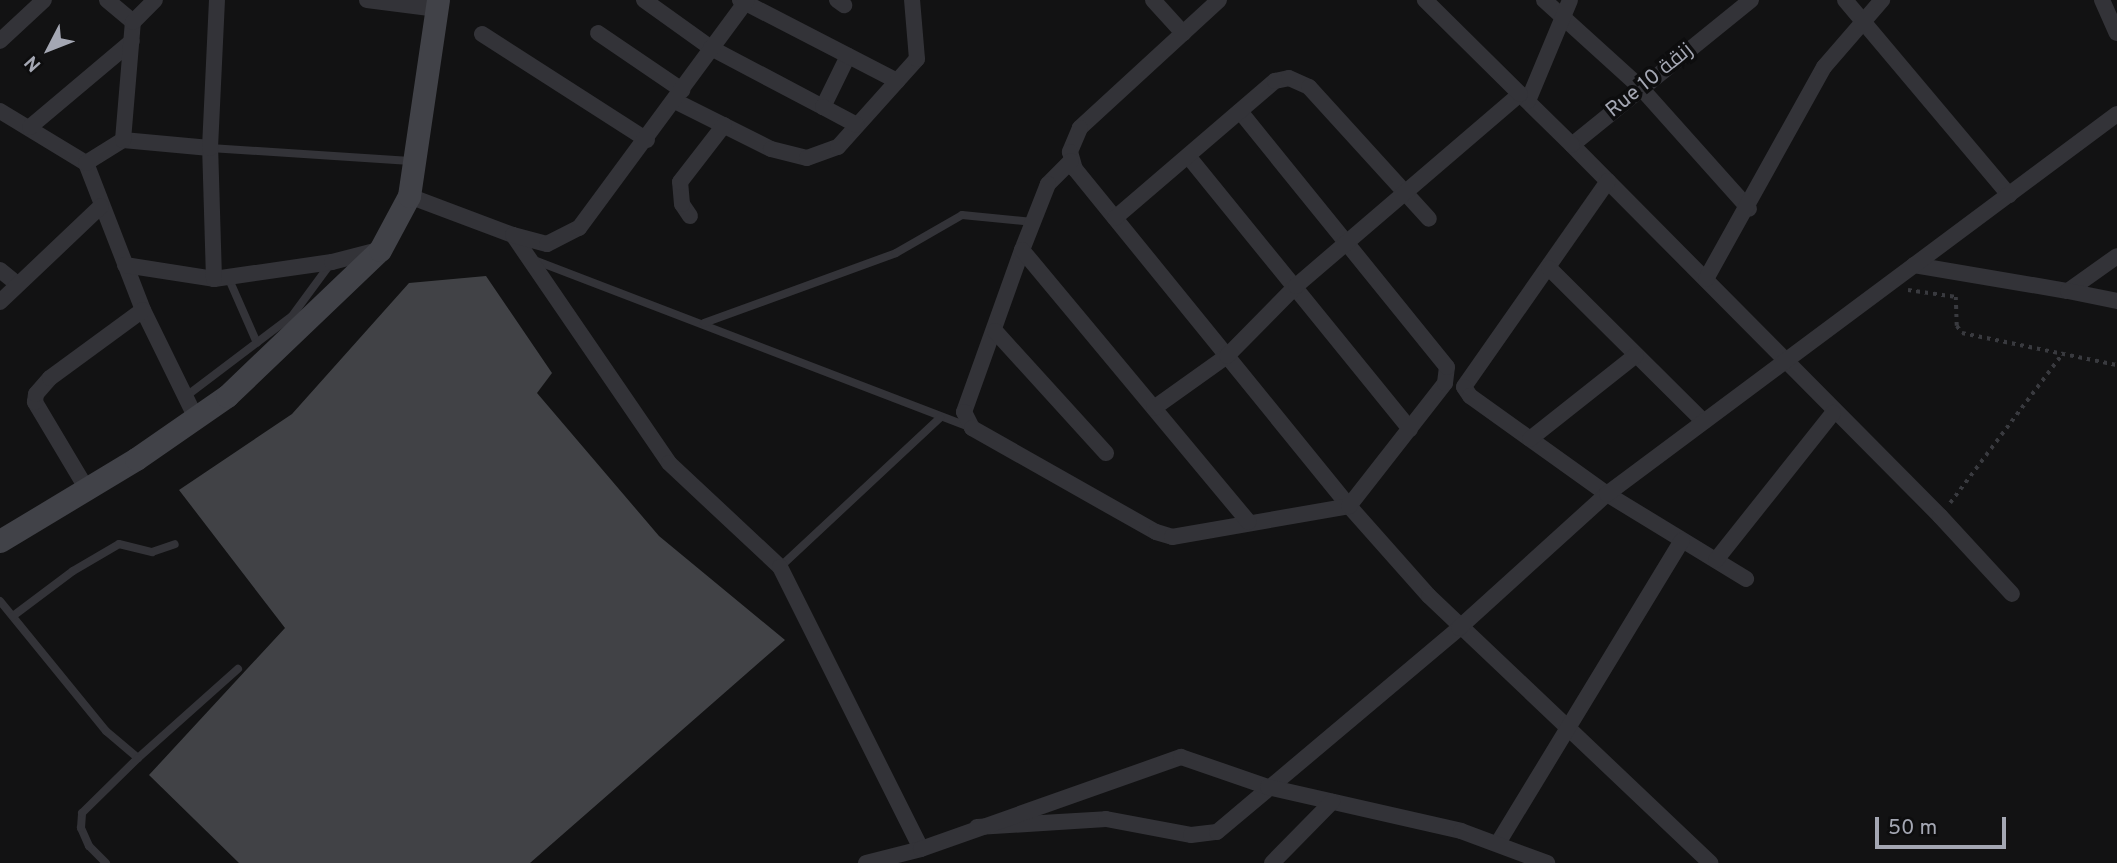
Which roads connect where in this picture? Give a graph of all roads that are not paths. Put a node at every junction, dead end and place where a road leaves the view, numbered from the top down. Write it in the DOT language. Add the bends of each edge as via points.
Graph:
graph roads {
  1 [pos="44,0"];
  2 [pos="107,0"];
  3 [pos="155,0"];
  4 [pos="217,0"];
  5 [pos="368,0"];
  6 [pos="644,0"];
  7 [pos="912,0"];
  8 [pos="1153,0"];
  9 [pos="1219,0"];
  10 [pos="1424,0"];
  11 [pos="1545,0"];
  12 [pos="1570,0"];
  13 [pos="1751,0"];
  14 [pos="1845,0"];
  15 [pos="1882,0"];
  16 [pos="2102,0"];
  17 [pos="743,1"];
  18 [pos="438,5"];
  19 [pos="1563,16"];
  20 [pos="132,22"];
  21 [pos="1864,22"];
  22 [pos="598,33"];
  23 [pos="1183,33"];
  24 [pos="2117,33"];
  25 [pos="482,34"];
  26 [pos="0,41"];
  27 [pos="132,41"];
  28 [pos="711,48"];
  29 [pos="848,56"];
  30 [pos="897,81"];
  31 [pos="1641,88"];
  32 [pos="678,95"];
  33 [pos="1524,98"];
  34 [pos="823,107"];
  35 [pos="0,111"];
  36 [pos="1240,111"];
  37 [pos="2117,114"];
  38 [pos="724,125"];
  39 [pos="857,125"];
  40 [pos="30,127"];
  41 [pos="123,140"];
  42 [pos="647,140"];
  43 [pos="1572,145"];
  44 [pos="210,148"];
  45 [pos="1188,156"];
  46 [pos="1071,160"];
  47 [pos="414,161"];
  48 [pos="86,163"];
  49 [pos="1608,181"];
  50 [pos="1406,193"];
  51 [pos="2009,195"];
  52 [pos="410,196"];
  53 [pos="102,206"];
  54 [pos="1749,209"];
  55 [pos="690,216"];
  56 [pos="1115,218"];
  57 [pos="1429,219"];
  58 [pos="1033,222"];
  59 [pos="513,235"];
  60 [pos="1350,241"];
  61 [pos="380,250"];
  62 [pos="1022,250"];
  63 [pos="2117,256"];
  64 [pos="533,260"];
  65 [pos="332,262"];
  66 [pos="125,265"];
  67 [pos="1914,265"];
  68 [pos="1549,268"];
  69 [pos="0,271"];
  70 [pos="221,278"];
  71 [pos="1706,279"];
  72 [pos="17,284"];
  73 [pos="1296,286"];
  74 [pos="2068,291"];
  75 [pos="2117,301"];
  76 [pos="0,302"];
  77 [pos="143,310"];
  78 [pos="704,323"];
  79 [pos="995,331"];
  80 [pos="257,343"];
  81 [pos="1636,355"];
  82 [pos="1227,356"];
  83 [pos="1784,362"];
  84 [pos="185,397"];
  85 [pos="1154,408"];
  86 [pos="1833,413"];
  87 [pos="196,418"];
  88 [pos="940,418"];
  89 [pos="1704,422"];
  90 [pos="972,428"];
  91 [pos="1410,429"];
  92 [pos="1530,439"];
  93 [pos="1106,453"];
  94 [pos="85,486"];
  95 [pos="1607,494"];
  96 [pos="1349,506"];
  97 [pos="1249,522"];
  98 [pos="1682,540"];
  99 [pos="0,541"];
  100 [pos="175,544"];
  101 [pos="1716,560"];
  102 [pos="780,567"];
  103 [pos="1746,579"];
  104 [pos="2012,594"];
  105 [pos="0,601"];
  106 [pos="13,616"];
  107 [pos="1459,628"];
  108 [pos="237,669"];
  109 [pos="1564,727"];
  110 [pos="138,758"];
  111 [pos="1268,787"];
  112 [pos="1332,802"];
  113 [pos="977,827"];
  114 [pos="1498,843"];
  115 [pos="921,849"];
  116 [pos="106,863"];
  117 [pos="866,863"];
  118 [pos="1272,863"];
  119 [pos="1547,863"];
  120 [pos="1710,863"];
  1 -- 26 [label="street"];
  2 -- 20 [label="street"];
  3 -- 20 [label="street"];
  4 -- 44 [label="street"];
  5 -- 18 [label="street"];
  6 -- 28 [label="street"];
  7 -- 30 [label="street" via="917,59"];
  8 -- 23 [label="street"];
  9 -- 23 [label="street"];
  10 -- 33 [label="street"];
  11 -- 19 [label="street"];
  12 -- 19 [label="street"];
  13 -- 31 [label="street, Rue 10 زنقة"];
  14 -- 21 [label="street"];
  15 -- 21 [label="street"];
  16 -- 24 [label="street"];
  17 -- 28 [label="street"];
  17 -- 29 [label="street"];
  18 -- 47 [label="street"];
  19 -- 31 [label="street"];
  19 -- 33 [label="street"];
  20 -- 27 [label="street"];
  21 -- 51 [label="street"];
  21 -- 54 [label="street" via="1824,67"];
  22 -- 32 [label="street"];
  23 -- 46 [label="street" via="1080,128 1071,143"];
  25 -- 42 [label="street"];
  27 -- 40 [label="street"];
  27 -- 41 [label="street"];
  28 -- 32 [label="street"];
  28 -- 34 [label="street"];
  29 -- 30 [label="street"];
  29 -- 34 [label="street"];
  30 -- 39 [label="street"];
  31 -- 43 [label="street, Rue 10 زنقة"];
  31 -- 54 [label="street"];
  32 -- 38 [label="street"];
  32 -- 42 [label="street"];
  33 -- 43 [label="street"];
  33 -- 50 [label="street"];
  34 -- 39 [label="street"];
  35 -- 40 [label="street"];
  36 -- 45 [label="street"];
  36 -- 50 [label="street" via="1275,81 1296,79 1310,87"];
  36 -- 60 [label="street"];
  37 -- 51 [label="street"];
  38 -- 39 [label="street" via="771,149 807,158 838,147"];
  38 -- 55 [label="street" via="680,183 682,204"];
  40 -- 48 [label="street"];
  41 -- 44 [label="street"];
  41 -- 48 [label="street"];
  42 -- 59 [label="street" via="579,228 547,244"];
  43 -- 49 [label="street"];
  44 -- 47 [label="lane"];
  44 -- 70 [label="street"];
  45 -- 56 [label="street"];
  45 -- 73 [label="street"];
  46 -- 56 [label="street"];
  46 -- 58 [label="street" via="1048,184"];
  47 -- 52 [label="street"];
  48 -- 53 [label="street"];
  49 -- 68 [label="street"];
  49 -- 71 [label="street"];
  50 -- 57 [label="street"];
  50 -- 60 [label="street"];
  51 -- 67 [label="street"];
  52 -- 59 [label="street"];
  52 -- 61 [label="street"];
  53 -- 66 [label="street"];
  53 -- 72 [label="street"];
  54 -- 71 [label="street"];
  56 -- 82 [label="street"];
  58 -- 62 [label="street"];
  58 -- 78 [label="lane" via="962,215 896,253"];
  59 -- 64 [label="street"];
  60 -- 73 [label="street"];
  60 -- 91 [label="street" via="1447,367 1445,383"];
  61 -- 65 [label="street"];
  61 -- 87 [label="street" via="252,374"];
  62 -- 79 [label="street"];
  62 -- 85 [label="street"];
  63 -- 74 [label="street"];
  64 -- 78 [label="lane"];
  64 -- 102 [label="street" via="669,463"];
  65 -- 70 [label="street"];
  65 -- 80 [label="lane" via="292,316"];
  66 -- 70 [label="street"];
  66 -- 77 [label="street"];
  67 -- 74 [label="street"];
  67 -- 83 [label="street"];
  68 -- 81 [label="street"];
  68 -- 92 [label="street" via="1464,381 1470,396"];
  69 -- 72 [label="street"];
  70 -- 80 [label="lane"];
  71 -- 83 [label="street"];
  72 -- 76 [label="street"];
  73 -- 82 [label="street"];
  73 -- 91 [label="street"];
  74 -- 75 [label="street"];
  77 -- 84 [label="street"];
  77 -- 94 [label="street" via="50,378 36,394 35,402"];
  78 -- 88 [label="lane"];
  79 -- 90 [label="street" via="964,412"];
  79 -- 93 [label="street"];
  80 -- 84 [label="lane"];
  81 -- 89 [label="street"];
  81 -- 92 [label="street"];
  82 -- 85 [label="street"];
  82 -- 96 [label="street"];
  83 -- 86 [label="street"];
  83 -- 89 [label="street"];
  84 -- 87 [label="street"];
  85 -- 97 [label="street"];
  86 -- 101 [label="street"];
  86 -- 104 [label="street" via="1940,516"];
  87 -- 94 [label="street"];
  88 -- 90 [label="lane"];
  88 -- 102 [label="lane"];
  89 -- 95 [label="street"];
  90 -- 97 [label="street" via="1156,532 1188,537"];
  91 -- 96 [label="street"];
  92 -- 95 [label="street"];
  94 -- 99 [label="street"];
  95 -- 98 [label="street"];
  95 -- 107 [label="street"];
  96 -- 97 [label="street"];
  96 -- 107 [label="street"];
  98 -- 101 [label="street"];
  98 -- 109 [label="street"];
  100 -- 106 [label="lane" via="152,552 119,544 73,571"];
  101 -- 103 [label="street"];
  102 -- 115 [label="street"];
  105 -- 106 [label="lane"];
  106 -- 110 [label="lane" via="106,731"];
  107 -- 109 [label="street"];
  107 -- 111 [label="street"];
  108 -- 110 [label="lane"];
  109 -- 114 [label="street"];
  109 -- 120 [label="street"];
  110 -- 116 [label="lane" via="82,813 81,828 89,846"];
  111 -- 112 [label="street"];
  111 -- 113 [label="street" via="1181,757"];
  111 -- 113 [label="street" via="1217,832 1205,836 1116,820"];
  112 -- 114 [label="street"];
  112 -- 118 [label="street"];
  113 -- 115 [label="street"];
  114 -- 119 [label="street"];
  115 -- 117 [label="street"];
}
